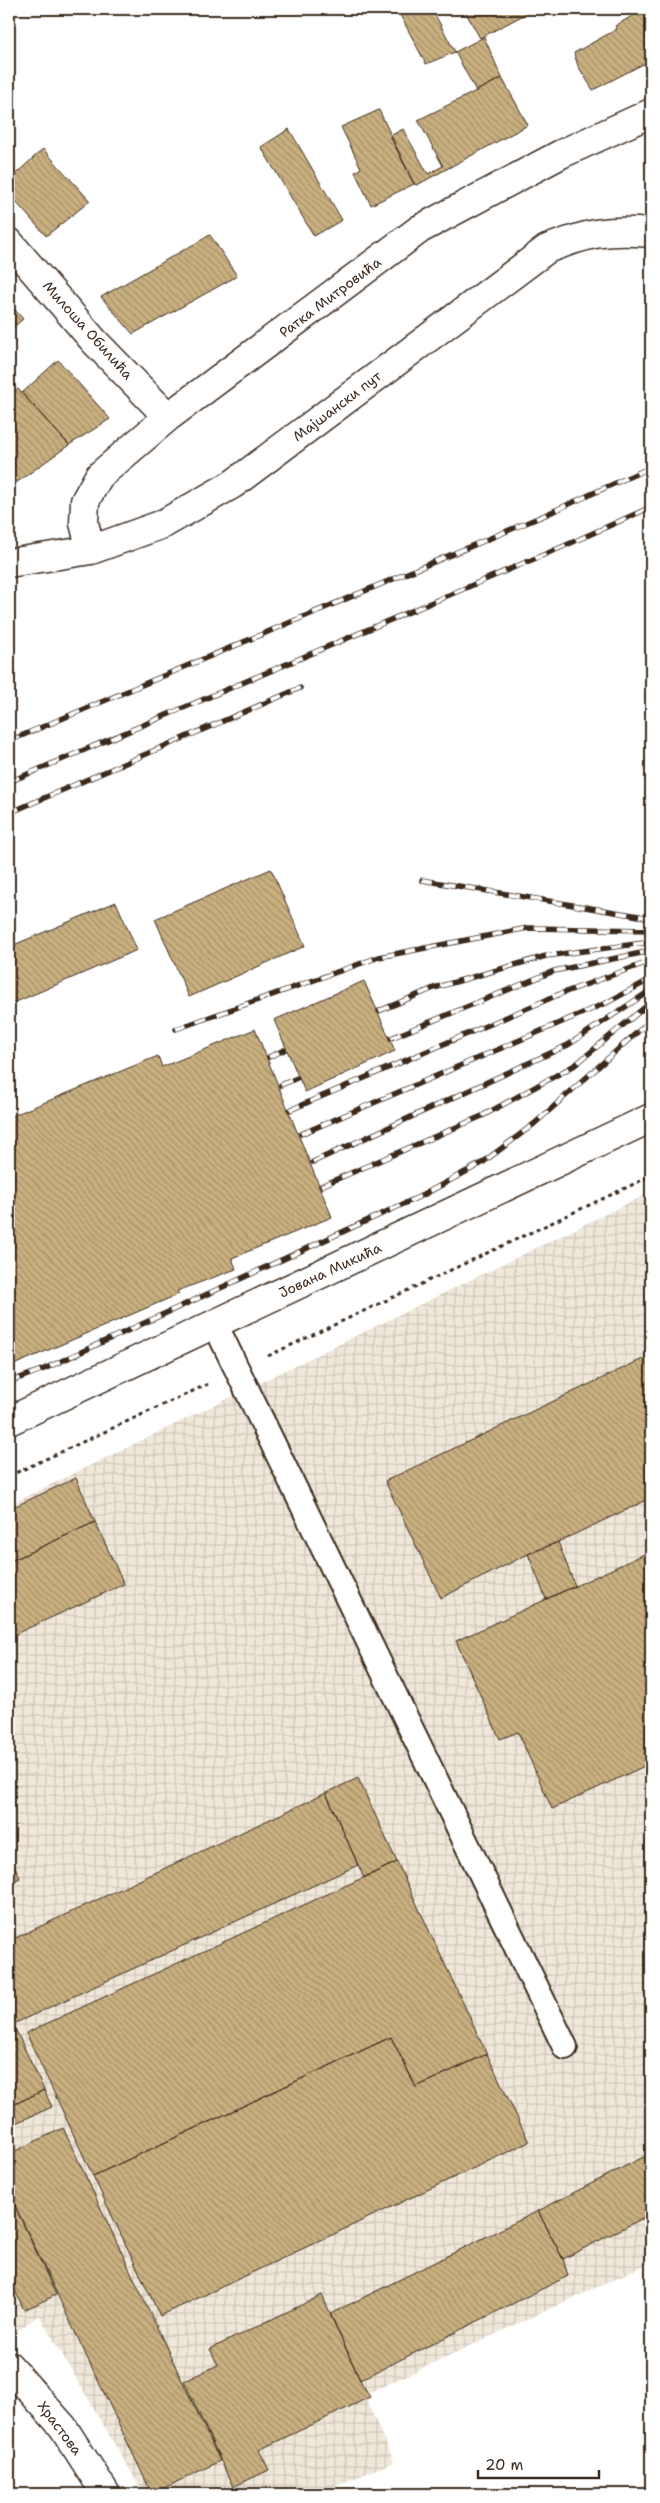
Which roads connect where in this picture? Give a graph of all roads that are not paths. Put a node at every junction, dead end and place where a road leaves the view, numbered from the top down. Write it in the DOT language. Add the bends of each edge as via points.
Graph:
graph roads {
  1 [pos="651,112"];
  2 [pos="651,233"];
  3 [pos="9,242"];
  4 [pos="168,417"];
  5 [pos="91,550"];
  6 [pos="9,562"];
  7 [pos="651,1118"];
  8 [pos="215,1324"];
  9 [pos="9,1421"];
  10 [pos="565,2046"];
  11 [pos="9,2366"];
  12 [pos="106,2494"];
  1 -- 4 [label="street, Ратка Митровића" via="561,154 420,229"];
  2 -- 5 [label="street, Мајшански пут" via="614,230 581,236 547,249 233,484 163,524"];
  3 -- 4 [label="street, Милоша Обилића" via="94,340"];
  4 -- 5 [label="street, Ратка Митровића" via="99,476 94,484 85,501 84,523"];
  5 -- 6 [label="street, Мајшански пут"];
  7 -- 8 [label="street, Јована Микића"];
  8 -- 9 [label="street, Јована Микића"];
  8 -- 10 [label="lane"];
  11 -- 12 [label="street, Храстова" via="63,2428"];
}
